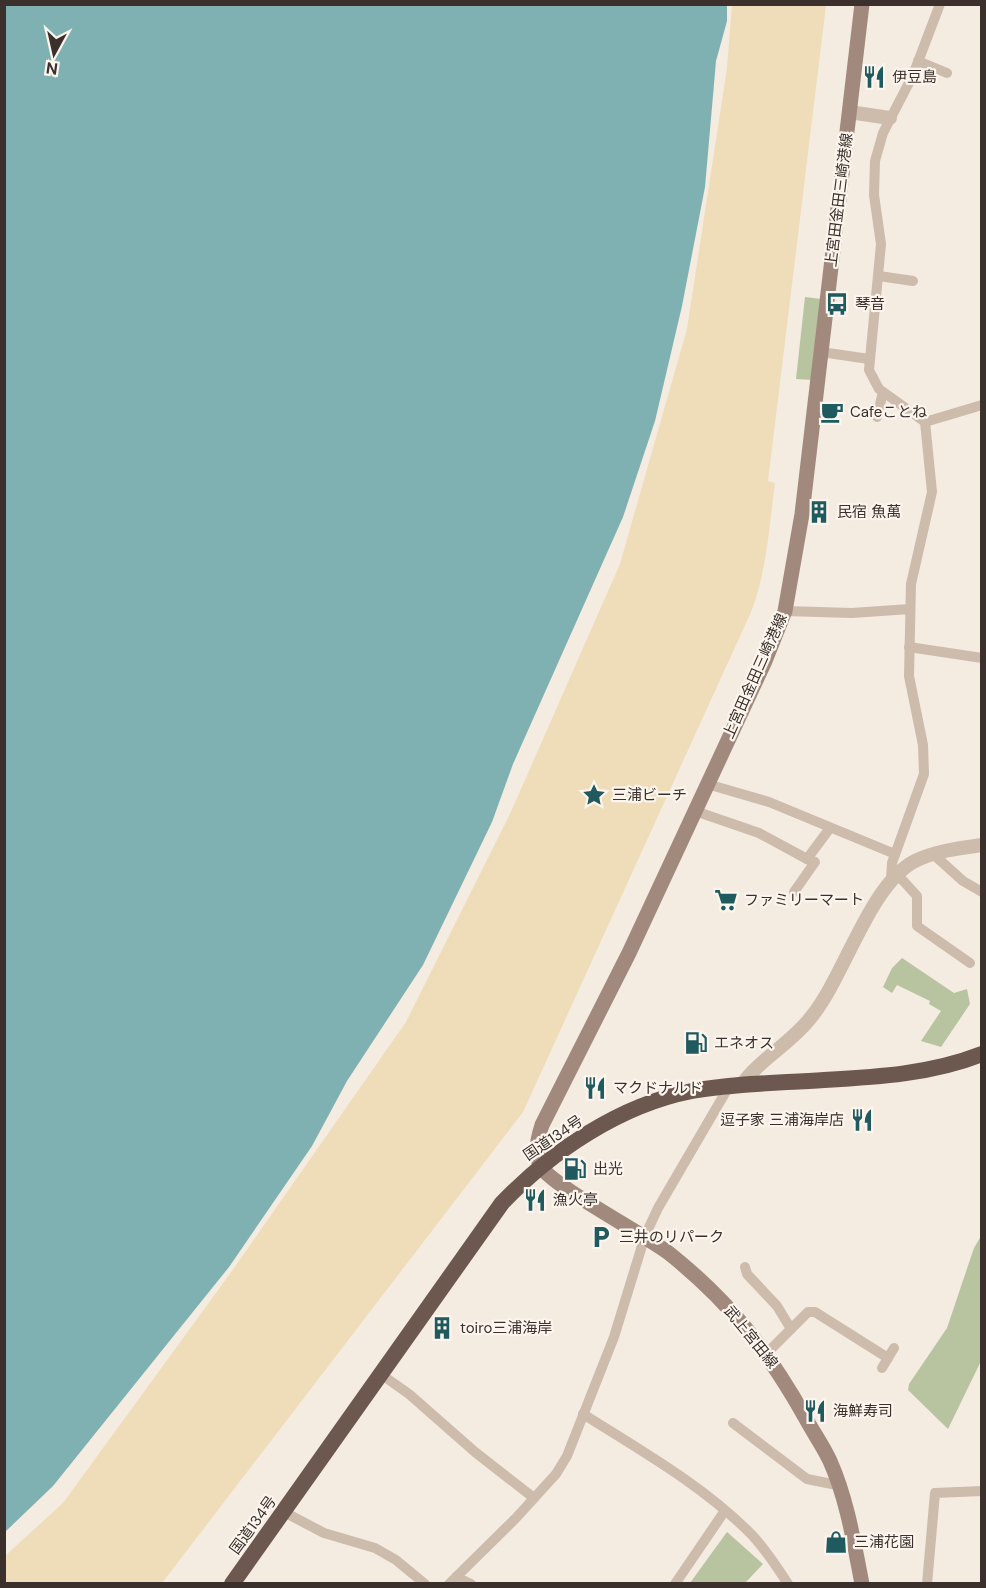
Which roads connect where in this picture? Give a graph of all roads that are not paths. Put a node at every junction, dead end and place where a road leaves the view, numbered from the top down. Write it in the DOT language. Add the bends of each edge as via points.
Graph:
graph roads {
  1 [pos="862,4"];
  2 [pos="940,4"];
  3 [pos="918,61"];
  4 [pos="947,73"];
  5 [pos="849,112"];
  6 [pos="890,118"];
  7 [pos="879,276"];
  8 [pos="912,281"];
  9 [pos="821,352"];
  10 [pos="869,359"];
  11 [pos="883,392"];
  12 [pos="981,405"];
  13 [pos="877,417"];
  14 [pos="925,422"];
  15 [pos="910,609"];
  16 [pos="785,611"];
  17 [pos="909,646"];
  18 [pos="977,661"];
  19 [pos="707,784"];
  20 [pos="695,811"];
  21 [pos="830,828"];
  22 [pos="981,845"];
  23 [pos="895,854"];
  24 [pos="933,854"];
  25 [pos="807,859"];
  26 [pos="894,877"];
  27 [pos="794,891"];
  28 [pos="981,892"];
  29 [pos="970,963"];
  30 [pos="981,1054"];
  31 [pos="734,1087"];
  32 [pos="540,1166"];
  33 [pos="645,1236"];
  34 [pos="745,1267"];
  35 [pos="790,1329"];
  36 [pos="767,1353"];
  37 [pos="882,1368"];
  38 [pos="382,1375"];
  39 [pos="583,1414"];
  40 [pos="733,1423"];
  41 [pos="837,1485"];
  42 [pos="981,1491"];
  43 [pos="534,1498"];
  44 [pos="284,1512"];
  45 [pos="724,1512"];
  46 [pos="452,1580"];
  47 [pos="232,1584"];
  48 [pos="425,1584"];
  49 [pos="471,1584"];
  50 [pos="675,1584"];
  51 [pos="788,1584"];
  52 [pos="862,1584"];
  53 [pos="927,1584"];
  1 -- 5 [label="main road, 上宮田金田三崎港線"];
  2 -- 3 [label="street"];
  3 -- 4 [label="street"];
  3 -- 6 [label="street"];
  5 -- 6 [label="street"];
  5 -- 9 [label="main road, 上宮田金田三崎港線"];
  6 -- 7 [label="street" via="879,144 874,173 881,244"];
  7 -- 8 [label="street"];
  7 -- 10 [label="street"];
  9 -- 10 [label="street"];
  9 -- 16 [label="main road, 上宮田金田三崎港線" via="802,514"];
  10 -- 11 [label="street" via="871,376"];
  11 -- 13 [label="street"];
  11 -- 14 [label="street"];
  12 -- 14 [label="street"];
  14 -- 15 [label="street" via="932,492 912,572"];
  15 -- 16 [label="street" via="852,613"];
  15 -- 17 [label="street"];
  16 -- 19 [label="main road, 上宮田金田三崎港線"];
  17 -- 18 [label="street"];
  17 -- 23 [label="street" via="909,676 924,774"];
  19 -- 20 [label="main road, 上宮田金田三崎港線"];
  19 -- 21 [label="street" via="768,802"];
  20 -- 25 [label="street" via="759,833"];
  20 -- 32 [label="main road, 上宮田金田三崎港線" via="609,996 542,1125 537,1152"];
  21 -- 23 [label="street"];
  21 -- 25 [label="street"];
  22 -- 24 [label="street"];
  23 -- 26 [label="street"];
  24 -- 26 [label="street" via="912,862"];
  24 -- 28 [label="street"];
  25 -- 27 [label="street" via="814,862"];
  26 -- 29 [label="street" via="917,896 917,926 931,930 960,950"];
  26 -- 31 [label="street" via="813,1015"];
  30 -- 31 [label="highway, 国道134号" via="908,1074"];
  31 -- 32 [label="highway, 国道134号" via="692,1092 619,1117"];
  31 -- 33 [label="street" via="658,1208"];
  32 -- 33 [label="main road, 武上宮田線" via="555,1182"];
  32 -- 38 [label="highway, 国道134号" via="502,1203"];
  33 -- 36 [label="main road, 武上宮田線" via="711,1290"];
  33 -- 39 [label="street" via="614,1337"];
  34 -- 35 [label="street" via="747,1275 766,1293"];
  35 -- 36 [label="street"];
  35 -- 37 [label="street" via="808,1312 815,1312 891,1353"];
  36 -- 41 [label="main road, 武上宮田線" via="830,1461"];
  38 -- 43 [label="street"];
  38 -- 44 [label="highway, 国道134号"];
  39 -- 43 [label="street" via="567,1456"];
  39 -- 45 [label="street"];
  40 -- 41 [label="street" via="807,1479"];
  41 -- 52 [label="main road, 武上宮田線" via="851,1528"];
  42 -- 53 [label="street" via="935,1493"];
  43 -- 46 [label="street"];
  44 -- 47 [label="highway, 国道134号"];
  44 -- 48 [label="street" via="324,1533 375,1548"];
  45 -- 50 [label="street"];
  45 -- 51 [label="street" via="752,1535"];
  46 -- 49 [label="street"];
}
